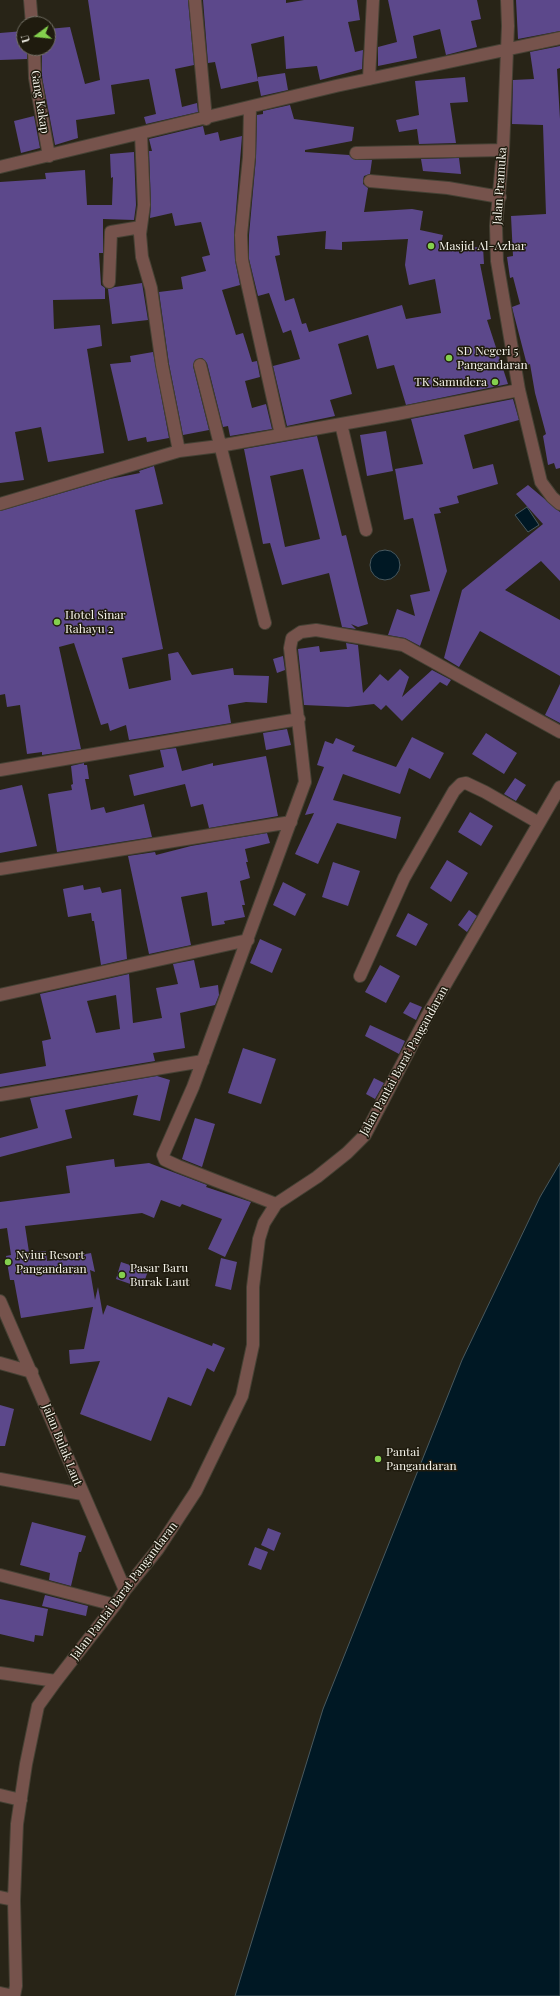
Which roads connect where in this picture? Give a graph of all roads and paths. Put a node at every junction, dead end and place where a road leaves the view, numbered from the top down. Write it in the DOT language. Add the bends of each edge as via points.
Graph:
graph roads {
  1 [pos="30,0"];
  2 [pos="195,0"];
  3 [pos="373,0"];
  4 [pos="506,0"];
  5 [pos="31,16"];
  6 [pos="560,38"];
  7 [pos="507,49"];
  8 [pos="34,56"];
  9 [pos="368,79"];
  10 [pos="250,108"];
  11 [pos="206,119"];
  12 [pos="141,134"];
  13 [pos="503,150"];
  14 [pos="356,153"];
  15 [pos="49,156"];
  16 [pos="0,168"];
  17 [pos="370,181"];
  18 [pos="500,197"];
  19 [pos="141,227"];
  20 [pos="109,282"];
  21 [pos="200,365"];
  22 [pos="519,390"];
  23 [pos="341,424"];
  24 [pos="281,434"];
  25 [pos="219,446"];
  26 [pos="179,451"];
  27 [pos="0,504"];
  28 [pos="560,504"];
  29 [pos="366,530"];
  30 [pos="265,623"];
  31 [pos="299,719"];
  32 [pos="560,732"];
  33 [pos="0,770"];
  34 [pos="560,787"];
  35 [pos="291,822"];
  36 [pos="539,823"];
  37 [pos="0,869"];
  38 [pos="248,940"];
  39 [pos="360,976"];
  40 [pos="0,995"];
  41 [pos="203,1061"];
  42 [pos="0,1095"];
  43 [pos="276,1204"];
  44 [pos="0,1300"];
  45 [pos="0,1363"];
  46 [pos="32,1372"];
  47 [pos="0,1479"];
  48 [pos="82,1494"];
  49 [pos="0,1574"];
  50 [pos="125,1590"];
  51 [pos="115,1605"];
  52 [pos="0,1673"];
  53 [pos="56,1681"];
  54 [pos="0,1795"];
  55 [pos="21,1800"];
  56 [pos="0,1897"];
  57 [pos="14,1900"];
  58 [pos="0,1993"];
  59 [pos="14,1996"];
  1 -- 5 [label="street"];
  2 -- 11 [label="street"];
  3 -- 9 [label="street"];
  4 -- 7 [label="street, Jalan Pramuka"];
  6 -- 7 [label="street"];
  7 -- 9 [label="street"];
  7 -- 13 [label="street, Jalan Pramuka"];
  8 -- 15 [label="street, Gang Kakap" via="35,78"];
  9 -- 10 [label="street"];
  10 -- 11 [label="street"];
  10 -- 24 [label="street" via="250,152 241,235 242,260"];
  11 -- 12 [label="street"];
  12 -- 15 [label="street"];
  12 -- 19 [label="street" via="144,205"];
  13 -- 14 [label="street"];
  13 -- 18 [label="street, Jalan Pramuka"];
  15 -- 16 [label="street"];
  17 -- 18 [label="street" via="448,188"];
  18 -- 22 [label="street, Jalan Pramuka" via="496,226 497,261"];
  19 -- 20 [label="street" via="111,232"];
  19 -- 26 [label="street" via="142,257 151,288 162,365"];
  21 -- 25 [label="street"];
  22 -- 23 [label="street"];
  22 -- 28 [label="street, Jalan Pramuka" via="541,482"];
  23 -- 24 [label="street"];
  23 -- 29 [label="street"];
  24 -- 25 [label="street"];
  25 -- 26 [label="street"];
  25 -- 30 [label="street"];
  26 -- 27 [label="street"];
  31 -- 32 [label="street" via="290,648 292,638 301,632 316,630 403,646"];
  31 -- 33 [label="street"];
  31 -- 35 [label="street" via="305,782"];
  34 -- 36 [label="street, Jalan Pantai Barat Pangandaran"];
  35 -- 37 [label="street"];
  35 -- 38 [label="street"];
  36 -- 39 [label="street" via="485,792 466,783 461,784 454,791 404,878"];
  36 -- 43 [label="street, Jalan Pantai Barat Pangandaran" via="427,1016 365,1135 348,1153"];
  38 -- 40 [label="street"];
  38 -- 41 [label="street"];
  41 -- 42 [label="street"];
  41 -- 43 [label="street" via="163,1155 164,1158 178,1166"];
  43 -- 50 [label="street, Jalan Pantai Barat Pangandaran" via="264,1223 259,1239 253,1287 253,1345 242,1396 196,1491 158,1549"];
  44 -- 46 [label="street, Jalan Bulak Laut"];
  45 -- 46 [label="street"];
  46 -- 48 [label="street, Jalan Bulak Laut"];
  47 -- 48 [label="street"];
  48 -- 50 [label="street, Jalan Bulak Laut"];
  49 -- 51 [label="street"];
  50 -- 51 [label="street, Jalan Pantai Barat Pangandaran"];
  51 -- 53 [label="street, Jalan Pantai Barat Pangandaran"];
  52 -- 53 [label="street"];
  53 -- 55 [label="street, Jalan Pantai Barat Pangandaran" via="38,1706"];
  54 -- 55 [label="street"];
  55 -- 57 [label="street, Jalan Pantai Barat Pangandaran" via="17,1824"];
  56 -- 57 [label="street"];
  57 -- 59 [label="street, Jalan Pantai Barat Pangandaran"];
  58 -- 59 [label="street"];
}
